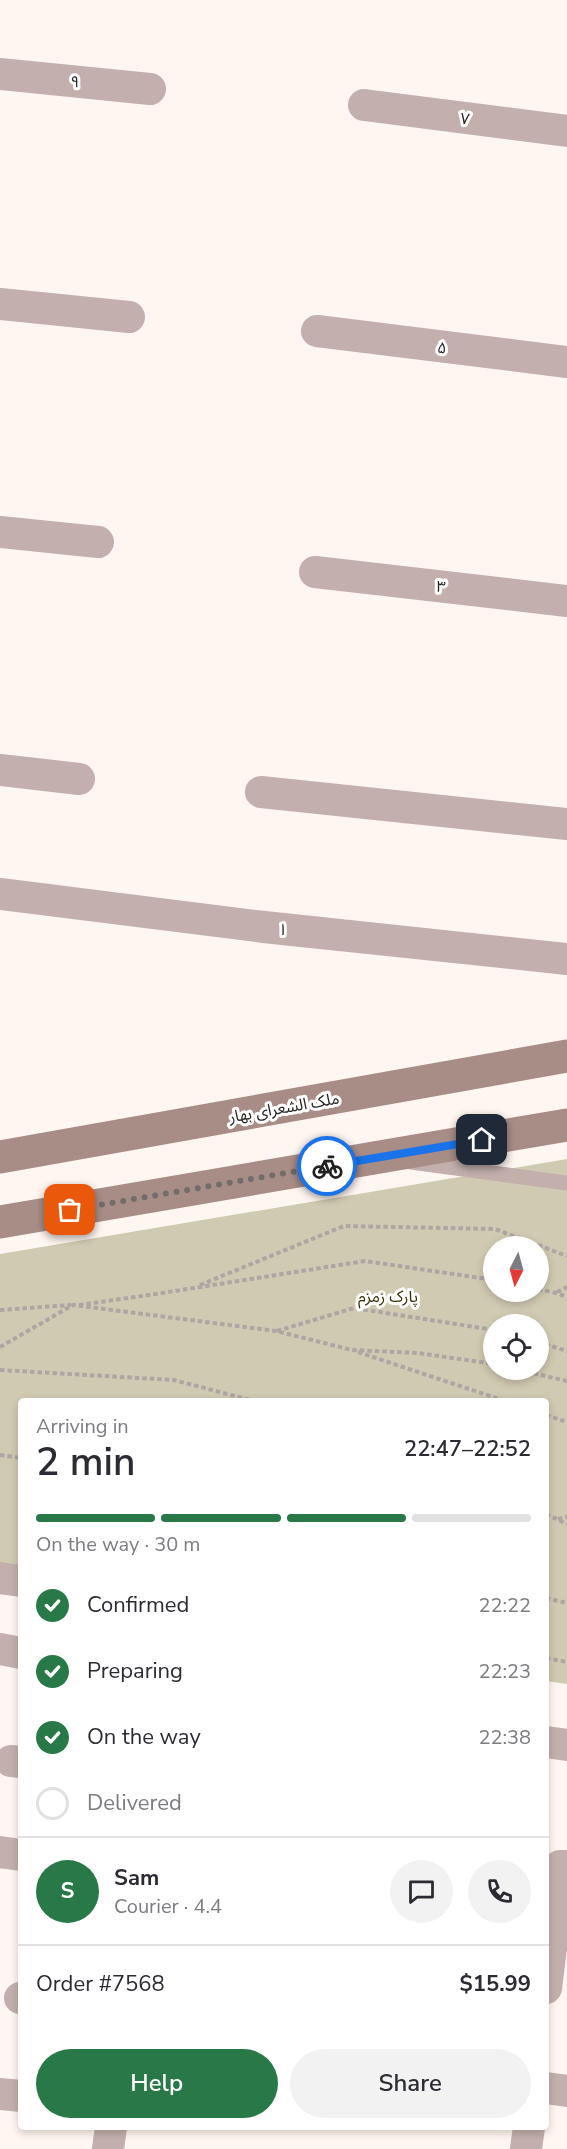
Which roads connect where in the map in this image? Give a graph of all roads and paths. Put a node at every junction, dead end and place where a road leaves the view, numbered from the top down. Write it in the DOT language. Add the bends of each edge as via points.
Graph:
graph roads {
  1 [pos="0,74"];
  2 [pos="150,89"];
  3 [pos="364,105"];
  4 [pos="567,131"];
  5 [pos="0,304"];
  6 [pos="129,317"];
  7 [pos="317,331"];
  8 [pos="567,362"];
  9 [pos="0,532"];
  10 [pos="98,542"];
  11 [pos="315,572"];
  12 [pos="567,601"];
  13 [pos="0,770"];
  14 [pos="79,779"];
  15 [pos="261,792"];
  16 [pos="567,824"];
  17 [pos="0,894"];
  18 [pos="567,959"];
  19 [pos="567,1056"];
  20 [pos="567,1125"];
  21 [pos="0,1157"];
  22 [pos="375,1158"];
  23 [pos="567,1184"];
  24 [pos="0,1222"];
  25 [pos="567,1256"];
  26 [pos="483,1278"];
  27 [pos="567,1287"];
  28 [pos="192,1288"];
  29 [pos="549,1291"];
  30 [pos="556,1293"];
  31 [pos="567,1297"];
  32 [pos="73,1305"];
  33 [pos="0,1310"];
  34 [pos="483,1328"];
  35 [pos="276,1331"];
  36 [pos="549,1345"];
  37 [pos="0,1347"];
  38 [pos="352,1350"];
  39 [pos="567,1351"];
  40 [pos="483,1362"];
  41 [pos="0,1370"];
  42 [pos="549,1377"];
  43 [pos="567,1381"];
  44 [pos="243,1398"];
  45 [pos="496,1398"];
  46 [pos="549,1416"];
  47 [pos="567,1422"];
  48 [pos="0,1455"];
  49 [pos="18,1458"];
  50 [pos="549,1515"];
  51 [pos="567,1517"];
  52 [pos="558,1519"];
  53 [pos="567,1524"];
  54 [pos="0,1578"];
  55 [pos="18,1581"];
  56 [pos="549,1599"];
  57 [pos="567,1603"];
  58 [pos="0,1649"];
  59 [pos="18,1652"];
  60 [pos="549,1659"];
  61 [pos="567,1662"];
  62 [pos="549,1742"];
  63 [pos="567,1745"];
  64 [pos="0,1852"];
  65 [pos="18,1855"];
  66 [pos="564,1866"];
  67 [pos="556,1925"];
  68 [pos="549,1969"];
  69 [pos="549,2088"];
  70 [pos="567,2091"];
  71 [pos="0,2094"];
  72 [pos="18,2096"];
  73 [pos="111,2130"];
  74 [pos="529,2130"];
  75 [pos="108,2149"];
  76 [pos="526,2149"];
  1 -- 2 [label="street, ۹"];
  3 -- 4 [label="street, ۷"];
  5 -- 6 [label="street"];
  7 -- 8 [label="street, ۵"];
  9 -- 10 [label="street"];
  11 -- 12 [label="street, ۳"];
  13 -- 14 [label="street"];
  15 -- 16 [label="street"];
  17 -- 18 [label="street, ۱"];
  19 -- 21 [label="main road, ملک الشعرای بهار"];
  20 -- 22 [label="main road"];
  22 -- 23 [label="lane"];
  22 -- 24 [label="main road"];
  25 -- 28 [label="path" via="495,1229 344,1226"];
  26 -- 28 [label="path" via="365,1261"];
  27 -- 30 [label="path"];
  28 -- 32 [label="path"];
  29 -- 30 [label="path"];
  30 -- 31 [label="path"];
  32 -- 33 [label="path"];
  32 -- 35 [label="path"];
  32 -- 37 [label="path"];
  34 -- 35 [label="path" via="354,1308"];
  35 -- 38 [label="path"];
  36 -- 39 [label="path"];
  38 -- 40 [label="path" via="418,1353"];
  38 -- 45 [label="path"];
  41 -- 44 [label="path" via="174,1380"];
  42 -- 43 [label="path"];
  46 -- 47 [label="path"];
  48 -- 49 [label="path"];
  50 -- 52 [label="path"];
  51 -- 52 [label="path"];
  52 -- 53 [label="path"];
  54 -- 55 [label="street"];
  56 -- 57 [label="path"];
  58 -- 59 [label="street"];
  60 -- 61 [label="path"];
  62 -- 63 [label="street"];
  64 -- 65 [label="street"];
  66 -- 67 [label="street"];
  67 -- 68 [label="street"];
  69 -- 70 [label="street"];
  71 -- 72 [label="street"];
  73 -- 75 [label="street"];
  74 -- 76 [label="street"];
}
